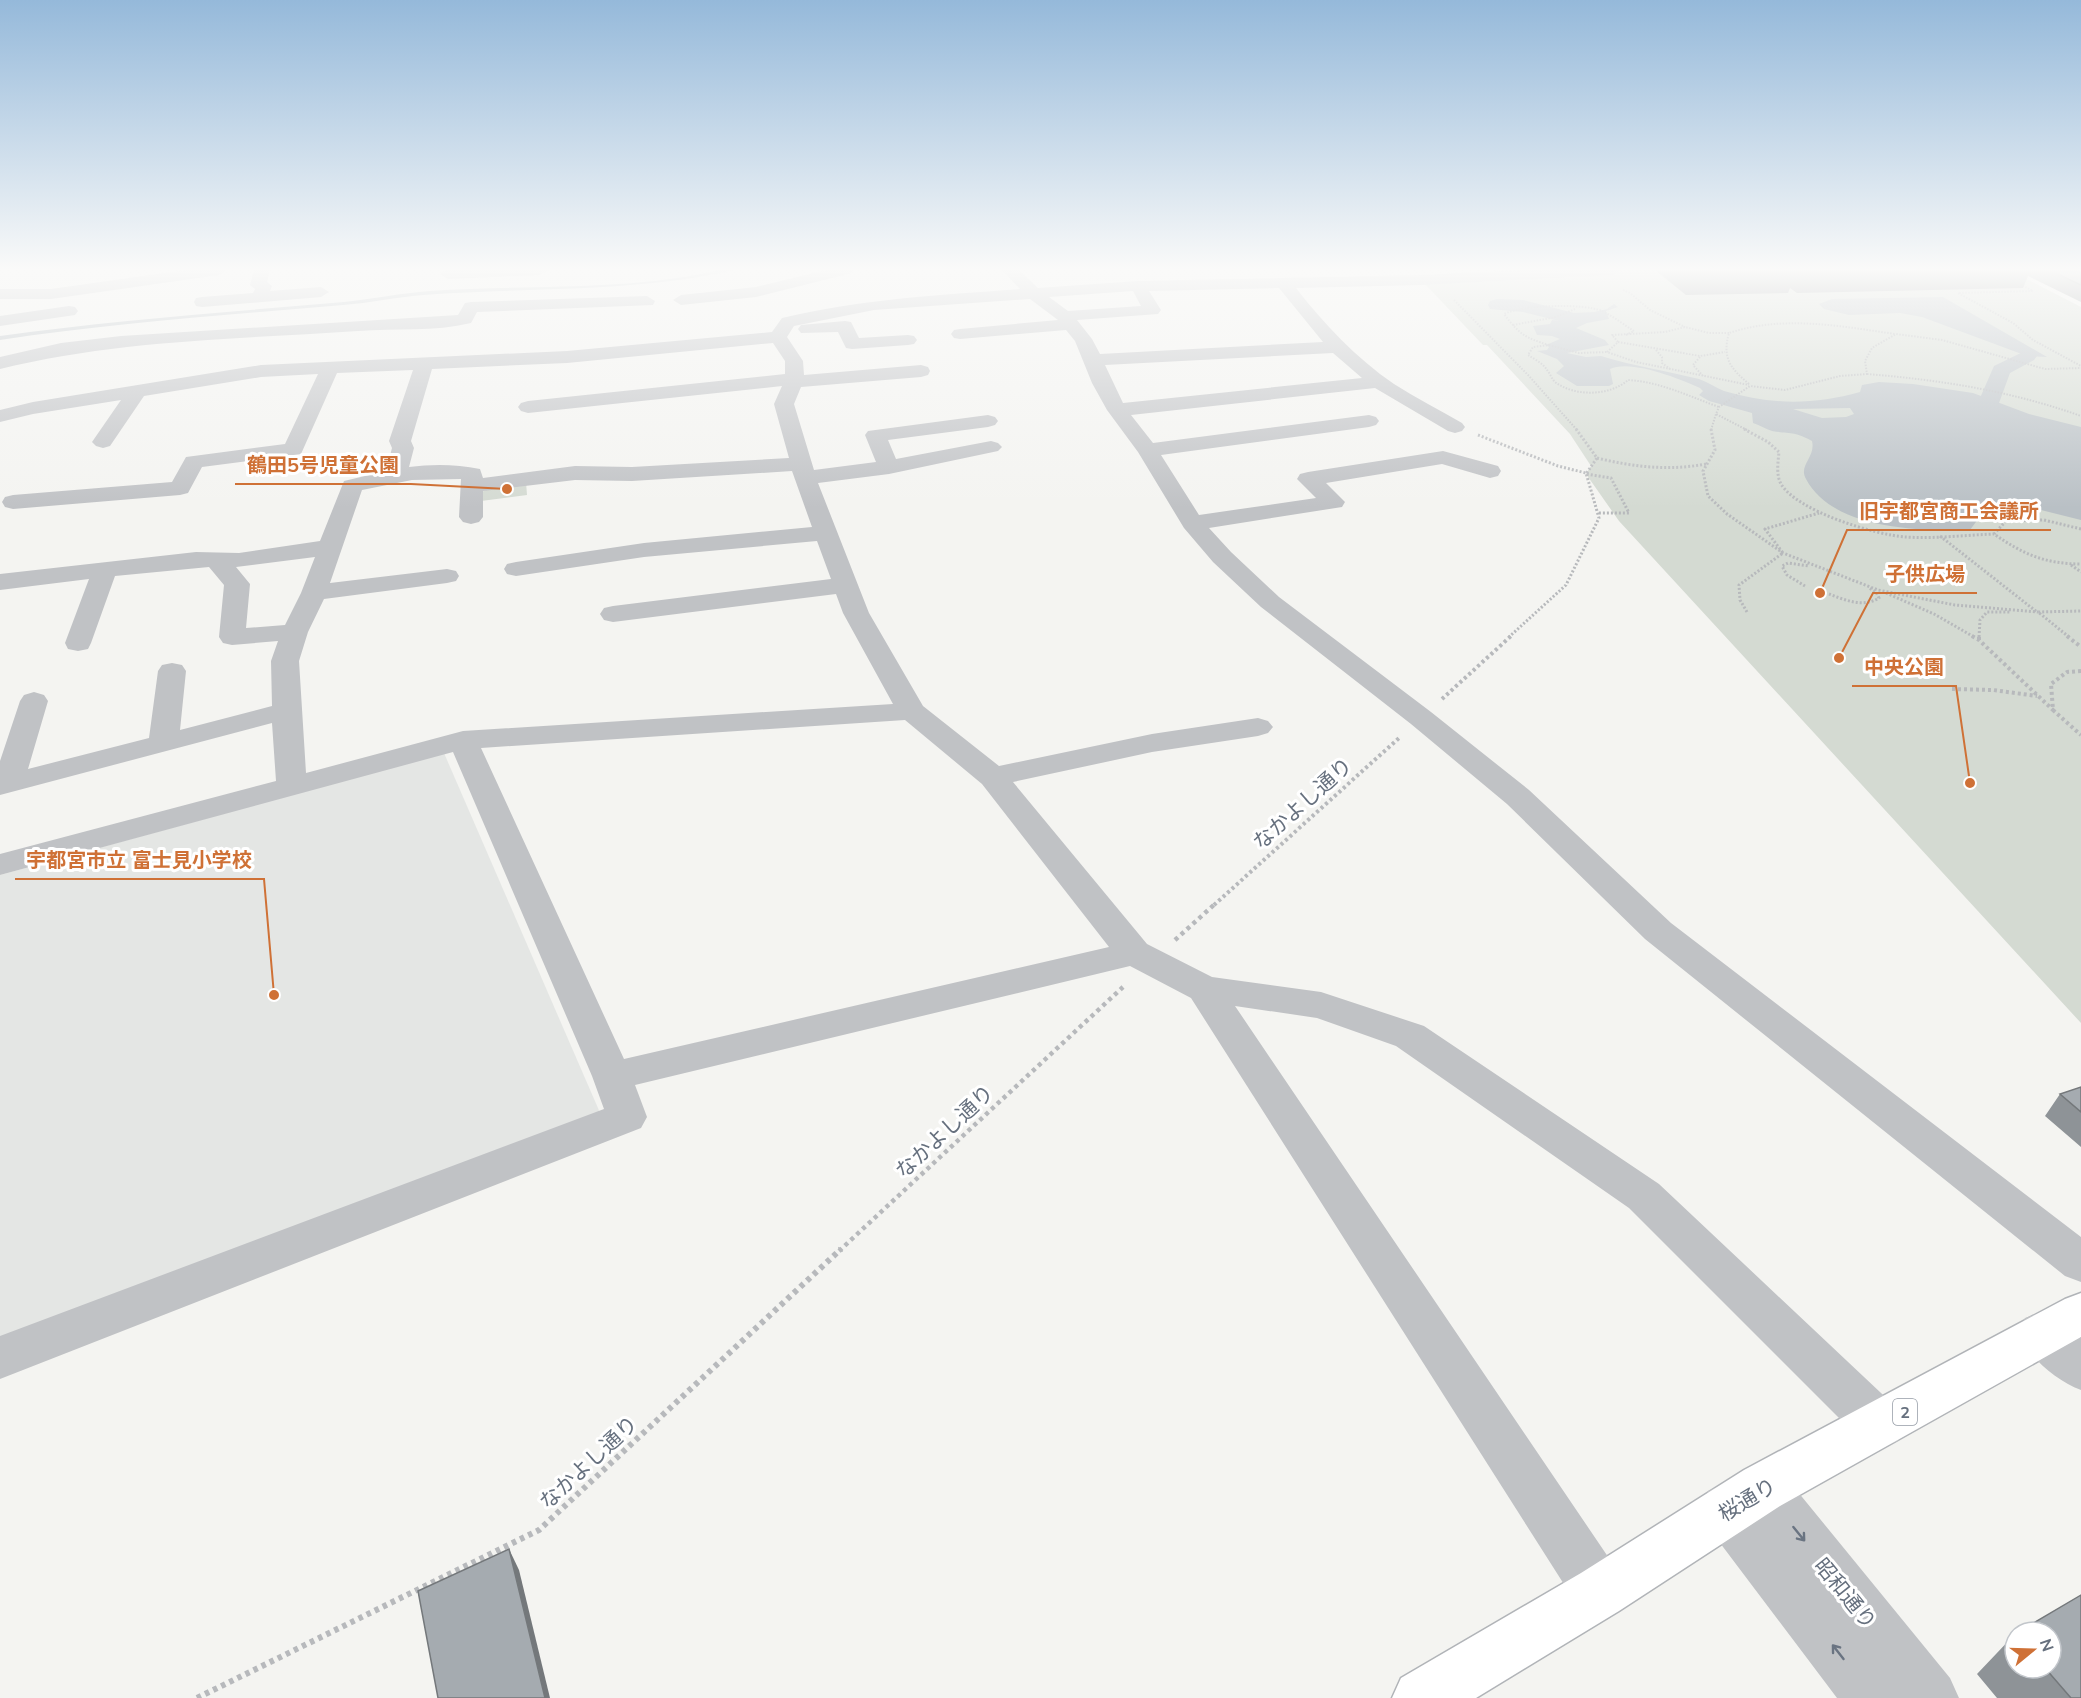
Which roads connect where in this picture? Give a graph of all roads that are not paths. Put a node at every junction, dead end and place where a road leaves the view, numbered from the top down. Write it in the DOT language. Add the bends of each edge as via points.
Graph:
graph roads {
  1 [pos="55,349"];
  2 [pos="256,349"];
  3 [pos="629,349"];
  4 [pos="790,349"];
  5 [pos="1088,349"];
  6 [pos="1296,349"];
  7 [pos="1341,349"];
  8 [pos="209,354"];
  9 [pos="1094,360"];
  10 [pos="425,362"];
  11 [pos="0,363"];
  12 [pos="153,367"];
  13 [pos="330,368"];
  14 [pos="921,371"];
  15 [pos="794,380"];
  16 [pos="1379,382"];
  17 [pos="159,388"];
  18 [pos="137,391"];
  19 [pos="528,407"];
  20 [pos="1117,410"];
  21 [pos="0,416"];
  22 [pos="988,421"];
  23 [pos="1370,421"];
  24 [pos="1455,427"];
  25 [pos="103,442"];
  26 [pos="991,447"];
  27 [pos="1148,450"];
  28 [pos="889,467"];
  29 [pos="802,471"];
  30 [pos="1490,471"];
  31 [pos="395,477"];
  32 [pos="472,486"];
  33 [pos="6,508"];
  34 [pos="471,517"];
  35 [pos="1192,523"];
  36 [pos="825,533"];
  37 [pos="331,547"];
  38 [pos="217,561"];
  39 [pos="516,569"];
  40 [pos="105,570"];
  41 [pos="447,576"];
  42 [pos="0,582"];
  43 [pos="844,585"];
  44 [pos="314,593"];
  45 [pos="613,614"];
  46 [pos="295,632"];
  47 [pos="78,643"];
  48 [pos="172,671"];
  49 [pos="34,701"];
  50 [pos="286,711"];
  51 [pos="912,711"];
  52 [pos="1258,728"];
  53 [pos="463,740"];
  54 [pos="163,745"];
  55 [pos="993,777"];
  56 [pos="4,785"];
  57 [pos="292,788"];
  58 [pos="0,865"];
  59 [pos="1143,957"];
  60 [pos="1204,989"];
  61 [pos="612,1076"];
  62 [pos="2081,1263"];
  63 [pos="2061,1323"];
  64 [pos="0,1358"];
  65 [pos="2081,1368"];
  66 [pos="1880,1425"];
  67 [pos="1745,1499"];
  68 [pos="1600,1592"];
  69 [pos="1421,1698"];
  70 [pos="1873,1698"];
  71 [pos="1930,1698"];
  1 -- 11 [label="street"];
  2 -- 8 [label="street"];
  3 -- 10 [label="street" via="567,357"];
  4 -- 15 [label="street"];
  5 -- 9 [label="street"];
  6 -- 9 [label="street"];
  7 -- 16 [label="street"];
  9 -- 20 [label="street"];
  10 -- 13 [label="street"];
  10 -- 31 [label="street" via="400,441"];
  12 -- 17 [label="street"];
  13 -- 17 [label="street" via="261,371"];
  13 -- 33 [label="street" via="293,449 194,462 180,488"];
  14 -- 15 [label="street"];
  15 -- 19 [label="street"];
  15 -- 29 [label="street" via="784,404"];
  16 -- 20 [label="street"];
  16 -- 24 [label="street"];
  17 -- 18 [label="street"];
  18 -- 21 [label="street"];
  18 -- 25 [label="street"];
  20 -- 27 [label="street"];
  22 -- 28 [label="street" via="875,435"];
  23 -- 27 [label="street"];
  26 -- 28 [label="street"];
  27 -- 35 [label="street"];
  28 -- 29 [label="street"];
  29 -- 32 [label="street" via="575,473"];
  29 -- 36 [label="street"];
  30 -- 35 [label="street" via="1443,457 1308,479 1334,502"];
  31 -- 32 [label="street" via="455,471 472,474"];
  31 -- 37 [label="street" via="352,486"];
  32 -- 34 [label="street"];
  35 -- 62 [label="street" via="1270,602 1518,797 1658,931"];
  36 -- 39 [label="street" via="644,550"];
  36 -- 43 [label="street"];
  37 -- 38 [label="street"];
  37 -- 44 [label="street"];
  38 -- 40 [label="street"];
  38 -- 46 [label="street" via="237,584 232,637"];
  40 -- 42 [label="street"];
  40 -- 47 [label="street"];
  41 -- 44 [label="street"];
  43 -- 45 [label="street"];
  43 -- 51 [label="street"];
  44 -- 46 [label="street"];
  46 -- 50 [label="street" via="285,661"];
  48 -- 54 [label="street"];
  49 -- 56 [label="street"];
  50 -- 54 [label="street"];
  50 -- 57 [label="street"];
  51 -- 53 [label="street"];
  51 -- 55 [label="street"];
  52 -- 55 [label="street" via="1152,743"];
  53 -- 57 [label="street"];
  53 -- 61 [label="street"];
  54 -- 56 [label="street"];
  55 -- 59 [label="street"];
  57 -- 58 [label="street"];
  59 -- 60 [label="street"];
  59 -- 61 [label="street"];
  60 -- 66 [label="street" via="1321,1005 1410,1036 1644,1196"];
  60 -- 68 [label="street"];
  61 -- 64 [label="street" via="627,1117"];
  63 -- 65 [label="street"];
  63 -- 66 [label="main road, 桜通り / 2"];
  66 -- 67 [label="main road, 桜通り / 2"];
  67 -- 68 [label="main road, 桜通り / 2"];
  70 -- 67 [label="street, one-way"];
  67 -- 71 [label="street, 昭和通り, one-way"];
  68 -- 69 [label="main road, 桜通り / 2"];
}
